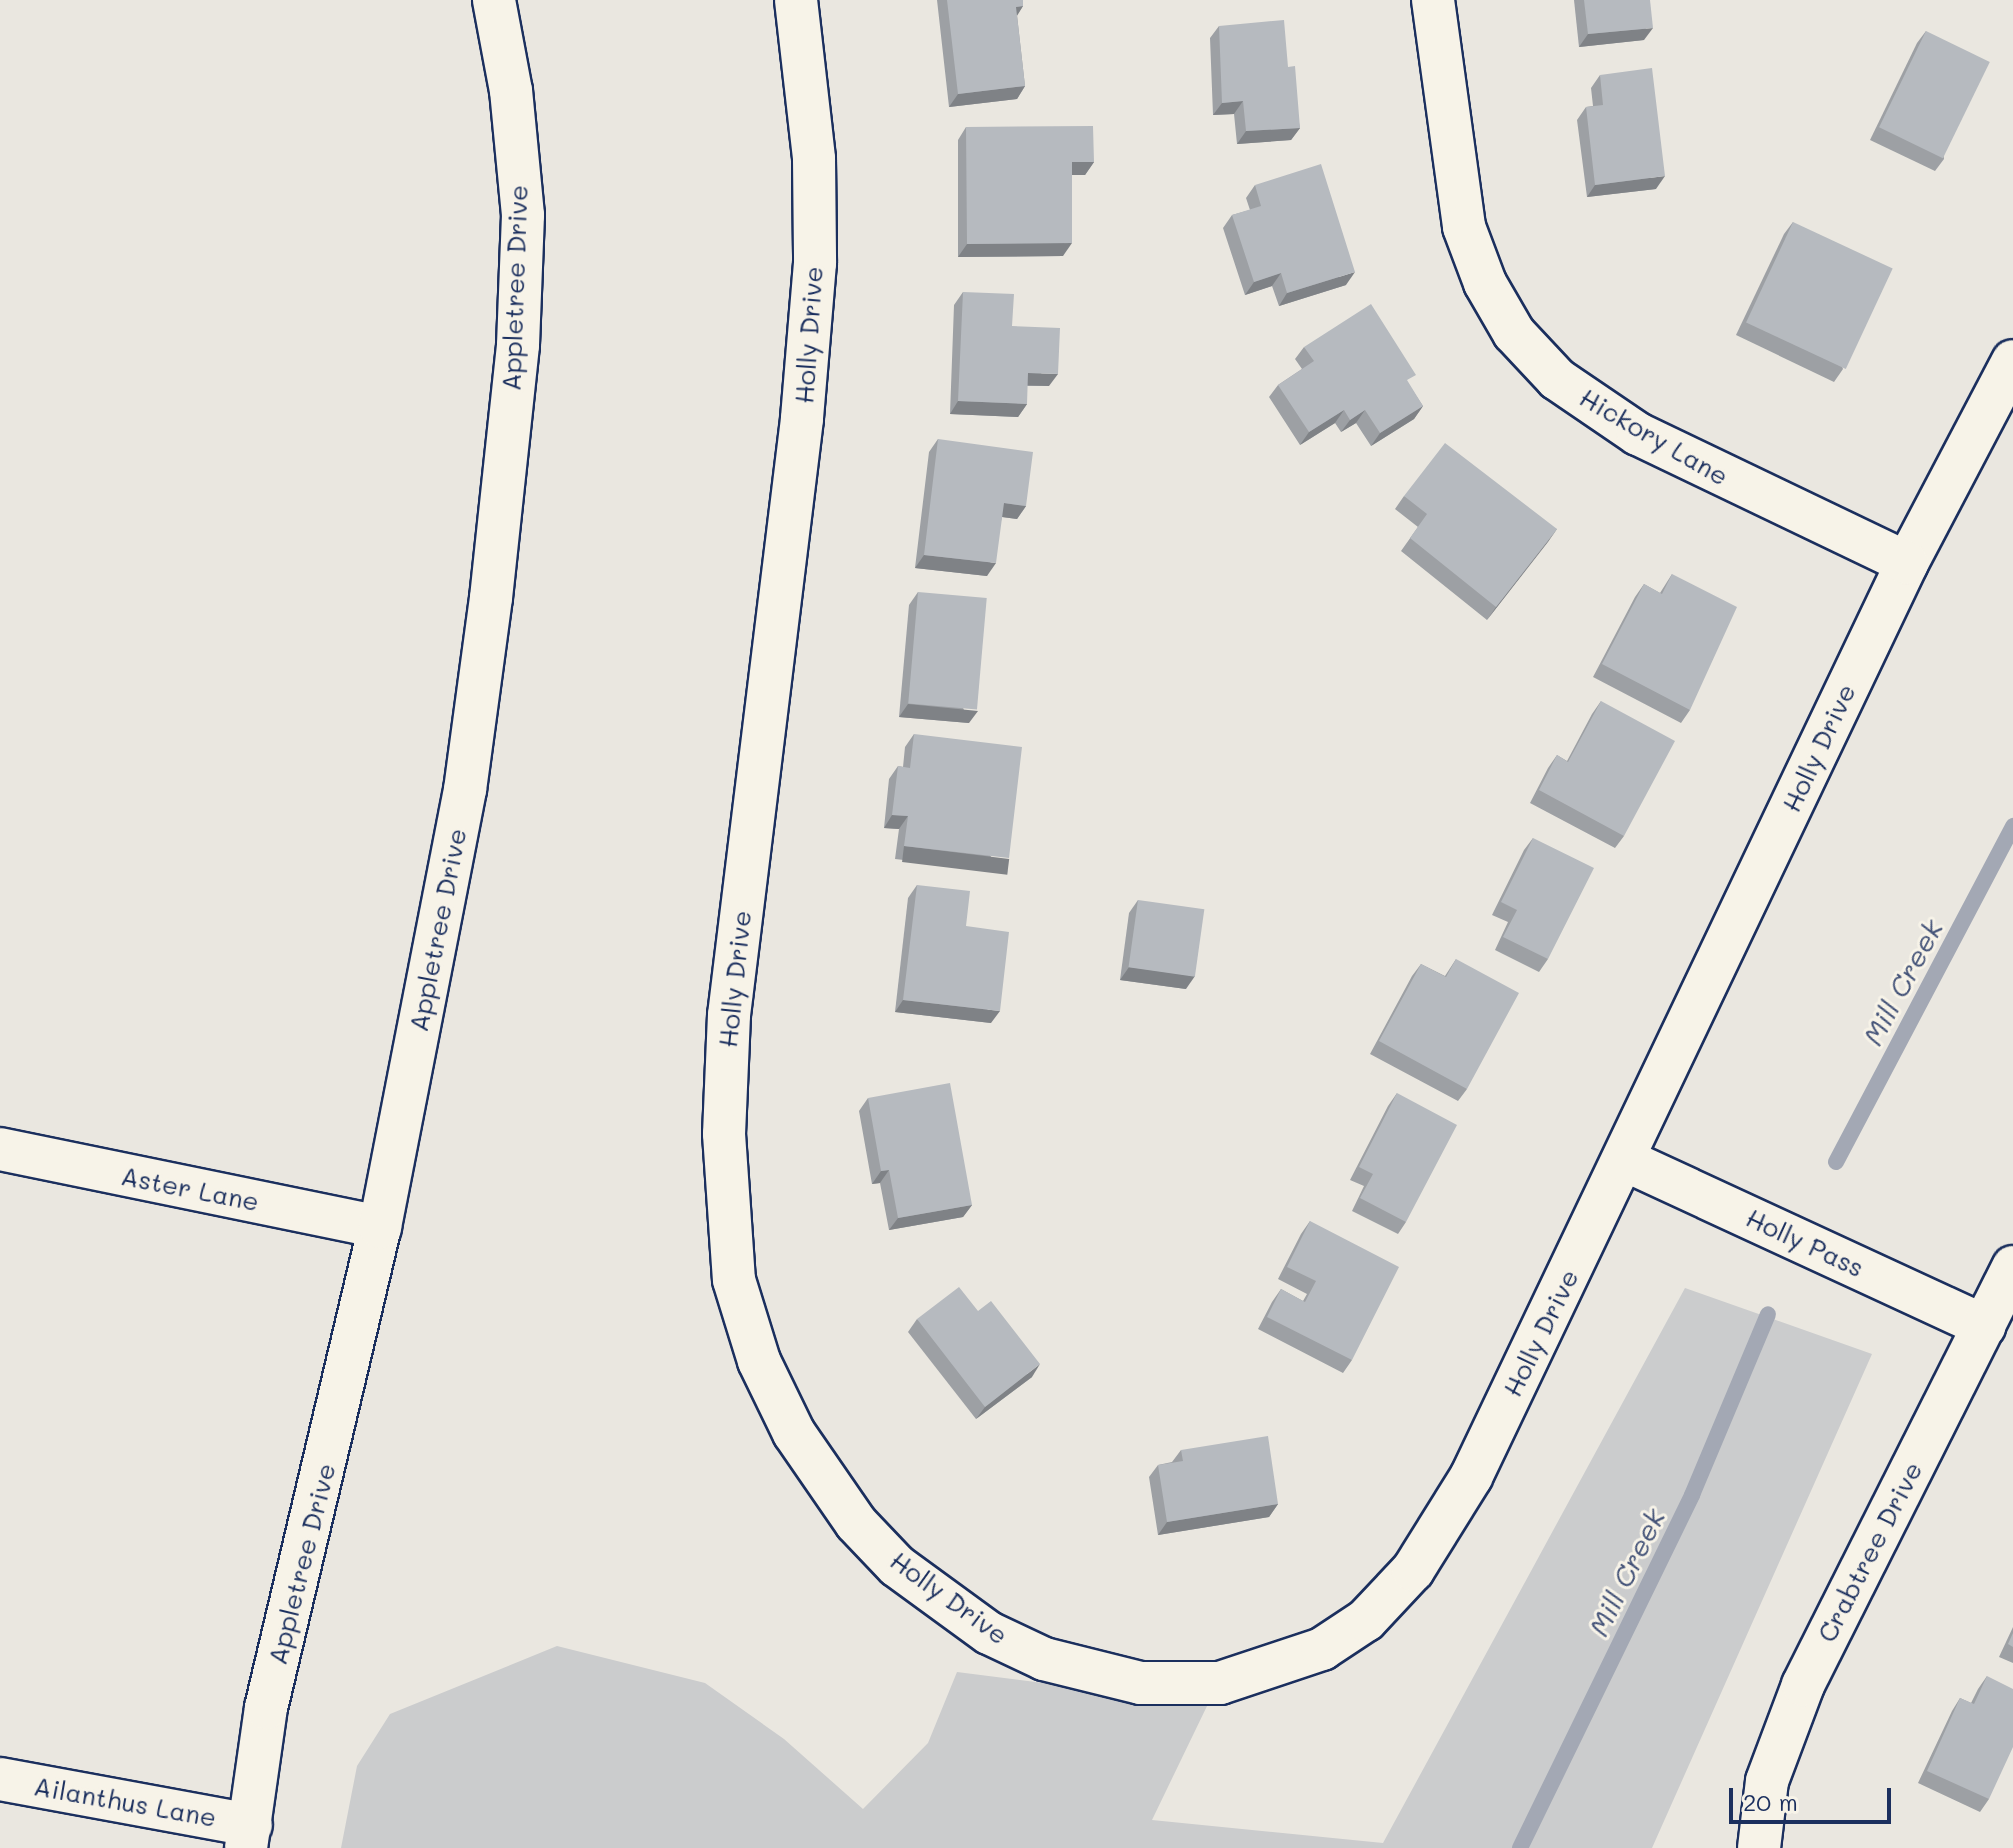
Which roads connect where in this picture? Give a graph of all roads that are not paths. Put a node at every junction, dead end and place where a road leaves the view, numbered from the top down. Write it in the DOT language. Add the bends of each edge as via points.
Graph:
graph roads {
  1 [pos="494,0"];
  2 [pos="796,0"];
  3 [pos="1433,0"];
  4 [pos="2013,361"];
  5 [pos="1907,563"];
  6 [pos="0,1149"];
  7 [pos="1625,1160"];
  8 [pos="380,1227"];
  9 [pos="2013,1267"];
  10 [pos="1985,1326"];
  11 [pos="0,1779"];
  12 [pos="248,1836"];
  13 [pos="1759,1848"];
  1 -- 8 [label="street, Appletree Drive" via="511,91 523,215 518,345 465,790"];
  2 -- 7 [label="street, Holly Drive" via="814,159 815,263 802,419 729,1015 727,1219 734,1280 759,1361 794,1433 856,1523 897,1566 989,1633 1044,1659 1141,1683 1220,1683 1322,1649 1366,1620 1413,1570 1447,1517"];
  3 -- 5 [label="street, Hickory Lane" via="1464,227 1485,283 1514,333 1557,379 1638,434"];
  4 -- 5 [label="street, Holly Drive"];
  5 -- 7 [label="street, Holly Drive"];
  6 -- 8 [label="street, Aster Lane"];
  7 -- 10 [label="street, Holly Pass"];
  8 -- 12 [label="street, Appletree Drive" via="266,1708"];
  9 -- 10 [label="street, Crabtree Drive"];
  10 -- 13 [label="street, Crabtree Drive" via="1803,1685 1767,1781"];
  11 -- 12 [label="street, Ailanthus Lane"];
}
